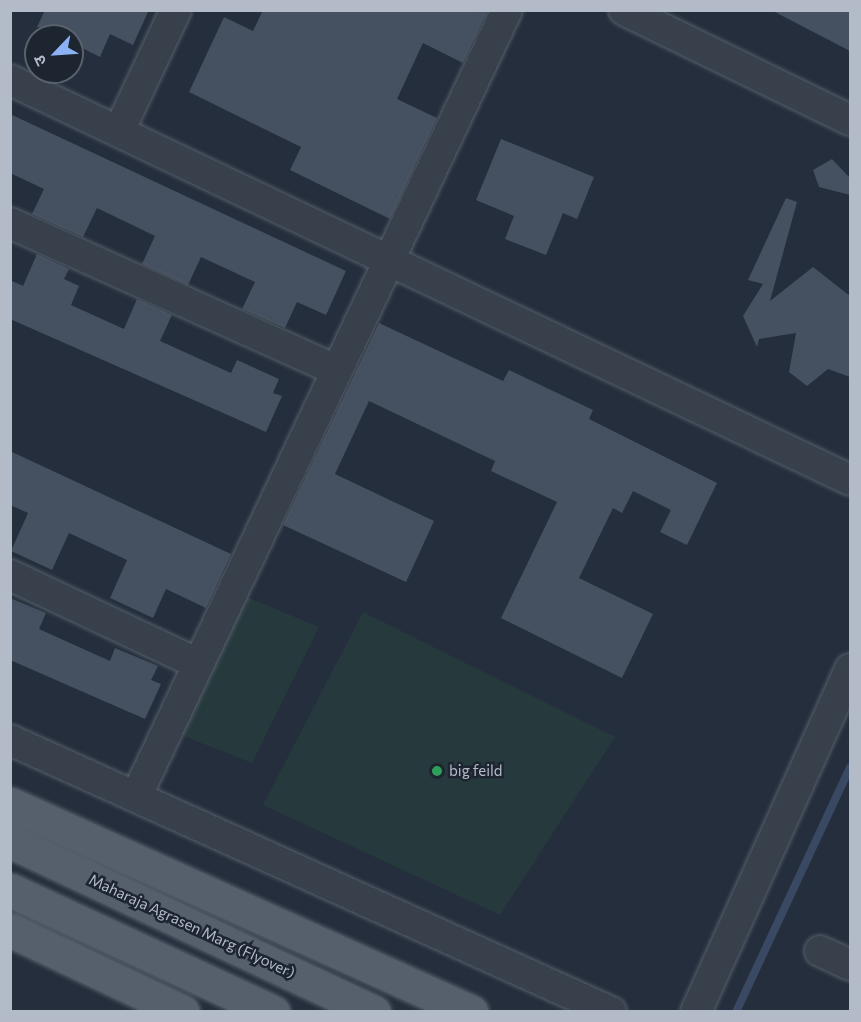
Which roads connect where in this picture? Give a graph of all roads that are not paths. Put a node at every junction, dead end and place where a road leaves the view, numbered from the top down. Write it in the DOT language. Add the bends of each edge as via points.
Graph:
graph roads {
  1 [pos="176,10"];
  2 [pos="507,10"];
  3 [pos="624,10"];
  4 [pos="10,80"];
  5 [pos="850,120"];
  6 [pos="119,131"];
  7 [pos="10,224"];
  8 [pos="387,258"];
  9 [pos="335,370"];
  10 [pos="850,480"];
  11 [pos="10,575"];
  12 [pos="198,664"];
  13 [pos="850,669"];
  14 [pos="10,740"];
  15 [pos="136,797"];
  16 [pos="10,804"];
  17 [pos="10,841"];
  18 [pos="10,890"];
  19 [pos="10,930"];
  20 [pos="820,951"];
  21 [pos="850,965"];
  22 [pos="183,1011"];
  23 [pos="273,1011"];
  24 [pos="374,1011"];
  25 [pos="471,1011"];
  26 [pos="611,1011"];
  27 [pos="696,1011"];
  1 -- 6 [label="street"];
  2 -- 8 [label="street"];
  3 -- 5 [label="street"];
  4 -- 6 [label="street"];
  6 -- 8 [label="street"];
  7 -- 9 [label="street"];
  8 -- 9 [label="street"];
  8 -- 10 [label="street"];
  9 -- 12 [label="street"];
  11 -- 12 [label="street"];
  12 -- 15 [label="street"];
  13 -- 27 [label="street"];
  14 -- 15 [label="street"];
  15 -- 26 [label="street"];
  16 -- 25 [label="main road"];
  17 -- 24 [label="main road, Maharaja Agrasen Marg (Flyover)"];
  18 -- 23 [label="main road"];
  19 -- 22 [label="main road"];
  20 -- 21 [label="street"];
}
